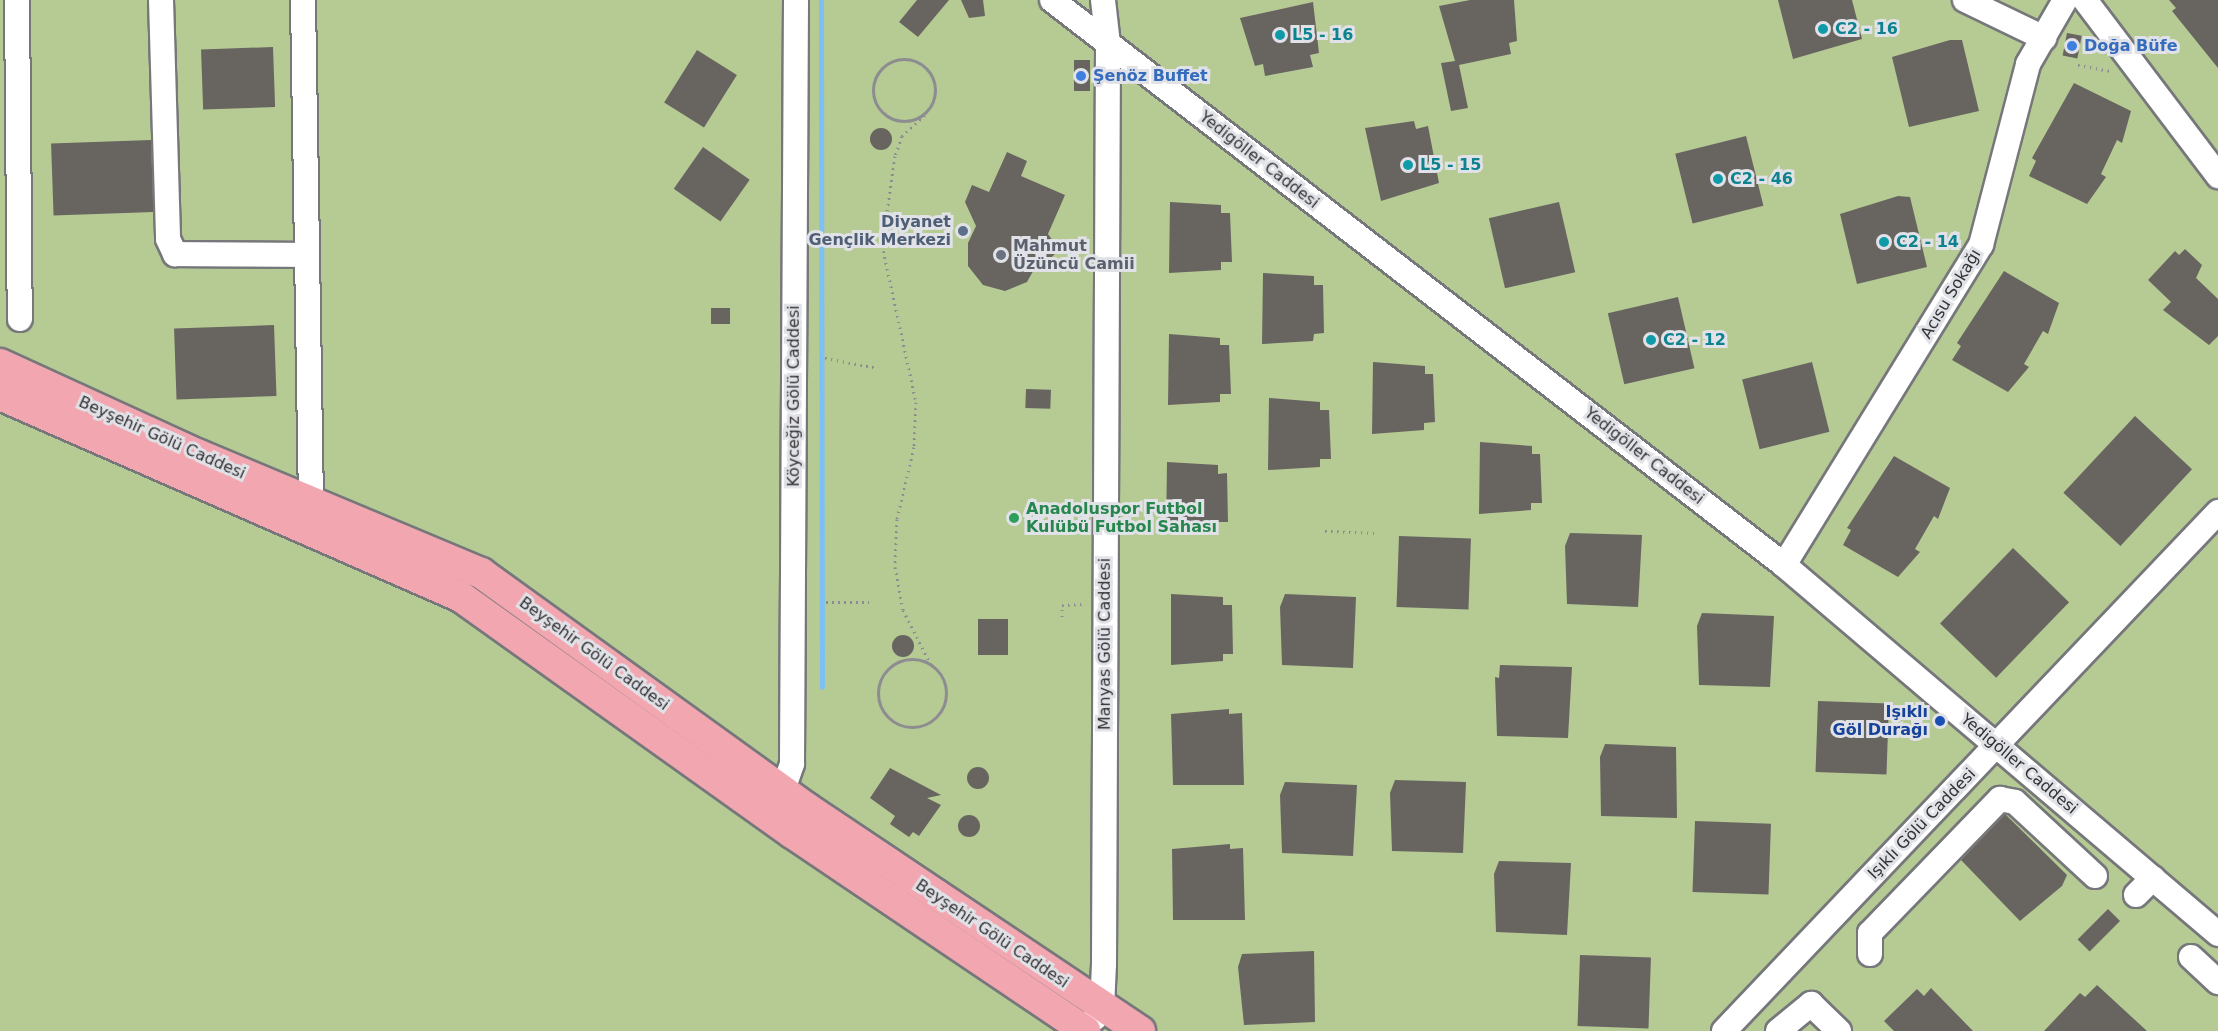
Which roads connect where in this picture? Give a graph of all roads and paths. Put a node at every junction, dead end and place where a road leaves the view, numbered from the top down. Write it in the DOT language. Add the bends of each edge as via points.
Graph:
graph roads {
  1 [pos="17,0"];
  2 [pos="161,0"];
  3 [pos="303,0"];
  4 [pos="796,0"];
  5 [pos="1052,0"];
  6 [pos="1103,0"];
  7 [pos="1965,0"];
  8 [pos="2065,0"];
  9 [pos="2085,0"];
  10 [pos="2044,38"];
  11 [pos="1108,44"];
  12 [pos="2078,65"];
  13 [pos="2120,74"];
  14 [pos="925,115"];
  15 [pos="2218,176"];
  16 [pos="307,255"];
  17 [pos="20,319"];
  18 [pos="825,358"];
  19 [pos="0,364"];
  20 [pos="878,368"];
  21 [pos="0,395"];
  22 [pos="311,501"];
  23 [pos="2218,512"];
  24 [pos="1325,531"];
  25 [pos="1374,533"];
  26 [pos="1784,565"];
  27 [pos="826,602"];
  28 [pos="869,602"];
  29 [pos="1089,604"];
  30 [pos="1062,619"];
  31 [pos="931,666"];
  32 [pos="1996,745"];
  33 [pos="765,789"];
  34 [pos="807,808"];
  35 [pos="792,832"];
  36 [pos="1878,869"];
  37 [pos="2095,876"];
  38 [pos="1906,896"];
  39 [pos="2218,934"];
  40 [pos="1870,954"];
  41 [pos="2191,957"];
  42 [pos="2218,982"];
  43 [pos="1092,1023"];
  44 [pos="1140,1031"];
  45 [pos="1724,1031"];
  46 [pos="1778,1031"];
  47 [pos="1839,1031"];
  1 -- 17 [label="street"];
  2 -- 16 [label="street" via="168,239 175,254"];
  3 -- 16 [label="street"];
  4 -- 33 [label="street, Köyceğiz Gölü Caddesi" via="792,764"];
  5 -- 11 [label="street, Yedigöller Caddesi"];
  6 -- 11 [label="street, Manyas Gölü Caddesi"];
  7 -- 10 [label="street"];
  8 -- 10 [label="street, Acısu Sokağı"];
  9 -- 15 [label="street"];
  10 -- 26 [label="street, Acısu Sokağı" via="2028,64 1981,245"];
  11 -- 26 [label="street, Yedigöller Caddesi"];
  11 -- 43 [label="street, Manyas Gölü Caddesi"];
  12 -- 13 [label="path"];
  14 -- 14 [label="path" via="897,122 879,110 872,90 888,63 908,59 931,73 936,91"];
  14 -- 31 [label="path" via="902,136 882,236 889,292 911,359 916,402 914,447 899,503 895,567 903,610"];
  16 -- 22 [label="street"];
  18 -- 20 [label="path"];
  19 -- 22 [label="main road, Beyşehir Gölü Caddesi"];
  21 -- 33 [label="main road" via="461,597"];
  22 -- 33 [label="main road, Beyşehir Gölü Caddesi" via="481,573"];
  23 -- 32 [label="street, Işıklı Gölü Caddesi"];
  24 -- 25 [label="path"];
  26 -- 32 [label="street, Yedigöller Caddesi"];
  27 -- 28 [label="path"];
  29 -- 30 [label="path" via="1062,607"];
  31 -- 31 [label="path" via="945,684 943,707 928,723 895,722 878,696 883,675 910,659"];
  32 -- 36 [label="street, Işıklı Gölü Caddesi"];
  32 -- 39 [label="street, Yedigöller Caddesi" via="2144,887"];
  33 -- 34 [label="main road, Beyşehir Gölü Caddesi"];
  33 -- 35 [label="main road"];
  34 -- 35 [label="main road"];
  34 -- 43 [label="main road, Beyşehir Gölü Caddesi"];
  35 -- 43 [label="main road"];
  36 -- 38 [label="street"];
  36 -- 45 [label="street, Işıklı Gölü Caddesi"];
  37 -- 38 [label="street" via="2008,798 1993,804"];
  38 -- 40 [label="street" via="1870,933"];
  41 -- 42 [label="street"];
  43 -- 44 [label="main road, Beyşehir Gölü Caddesi"];
  46 -- 47 [label="street" via="1811,1004"];
}
